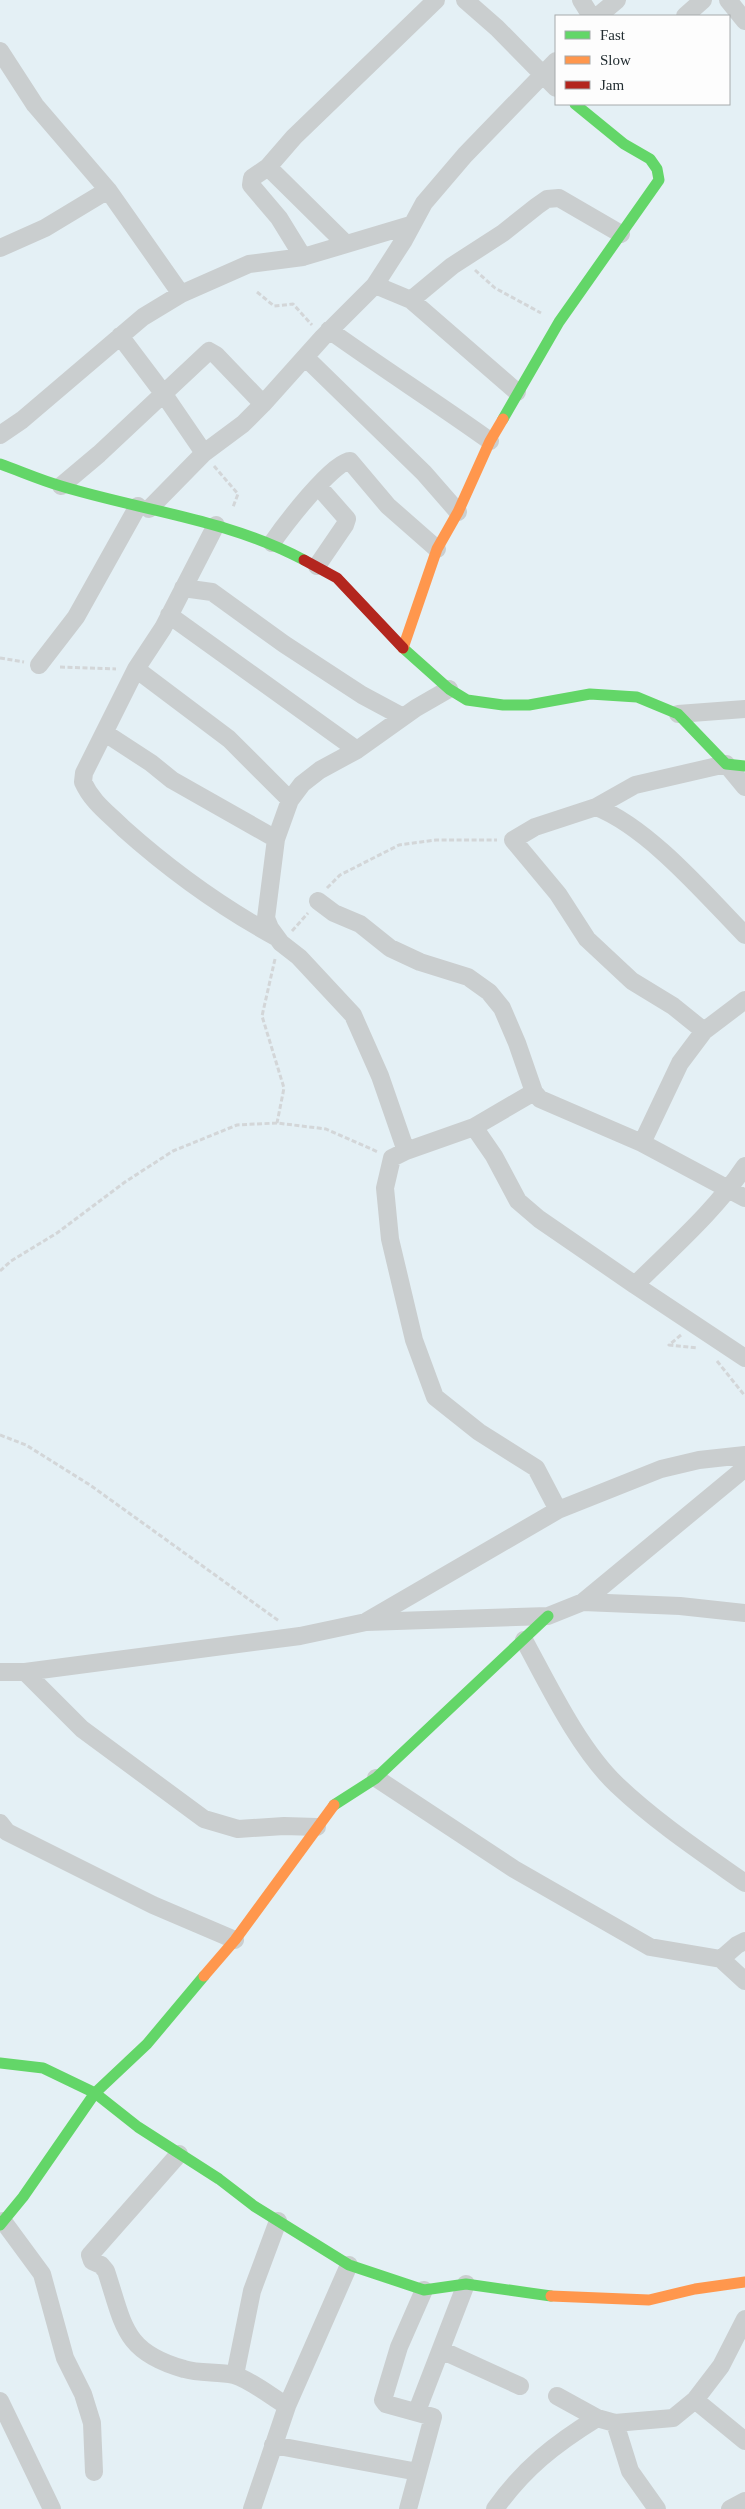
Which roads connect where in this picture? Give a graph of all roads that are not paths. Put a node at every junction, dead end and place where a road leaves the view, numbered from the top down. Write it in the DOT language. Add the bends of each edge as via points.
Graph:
graph roads {
  1 [pos="436,0"];
  2 [pos="465,0"];
  3 [pos="581,0"];
  4 [pos="617,0"];
  5 [pos="703,0"];
  6 [pos="728,0"];
  7 [pos="590,15"];
  8 [pos="599,15"];
  9 [pos="686,15"];
  10 [pos="745,21"];
  11 [pos="0,51"];
  12 [pos="555,62"];
  13 [pos="543,76"];
  14 [pos="555,87"];
  15 [pos="585,107"];
  16 [pos="268,167"];
  17 [pos="108,190"];
  18 [pos="410,226"];
  19 [pos="621,234"];
  20 [pos="346,244"];
  21 [pos="0,248"];
  22 [pos="303,257"];
  23 [pos="375,285"];
  24 [pos="180,294"];
  25 [pos="411,300"];
  26 [pos="326,333"];
  27 [pos="120,336"];
  28 [pos="306,358"];
  29 [pos="517,392"];
  30 [pos="163,393"];
  31 [pos="263,404"];
  32 [pos="0,435"];
  33 [pos="490,441"];
  34 [pos="204,453"];
  35 [pos="0,464"];
  36 [pos="62,486"];
  37 [pos="318,486"];
  38 [pos="144,508"];
  39 [pos="458,512"];
  40 [pos="221,526"];
  41 [pos="272,543"];
  42 [pos="437,548"];
  43 [pos="317,566"];
  44 [pos="183,588"];
  45 [pos="169,615"];
  46 [pos="403,648"];
  47 [pos="39,665"];
  48 [pos="136,669"];
  49 [pos="449,689"];
  50 [pos="745,708"];
  51 [pos="678,714"];
  52 [pos="403,717"];
  53 [pos="105,733"];
  54 [pos="357,750"];
  55 [pos="726,764"];
  56 [pos="745,766"];
  57 [pos="745,786"];
  58 [pos="290,800"];
  59 [pos="596,807"];
  60 [pos="276,839"];
  61 [pos="318,901"];
  62 [pos="745,935"];
  63 [pos="276,937"];
  64 [pos="745,1000"];
  65 [pos="704,1031"];
  66 [pos="534,1092"];
  67 [pos="474,1127"];
  68 [pos="642,1143"];
  69 [pos="399,1155"];
  70 [pos="745,1166"];
  71 [pos="730,1188"];
  72 [pos="745,1198"];
  73 [pos="635,1285"];
  74 [pos="745,1358"];
  75 [pos="745,1455"];
  76 [pos="745,1468"];
  77 [pos="558,1510"];
  78 [pos="583,1602"];
  79 [pos="745,1613"];
  80 [pos="548,1616"];
  81 [pos="366,1622"];
  82 [pos="524,1640"];
  83 [pos="0,1672"];
  84 [pos="25,1672"];
  85 [pos="376,1778"];
  86 [pos="0,1823"];
  87 [pos="318,1827"];
  88 [pos="745,1882"];
  89 [pos="235,1940"];
  90 [pos="745,1941"];
  91 [pos="722,1959"];
  92 [pos="745,1981"];
  93 [pos="0,2063"];
  94 [pos="95,2093"];
  95 [pos="178,2154"];
  96 [pos="278,2222"];
  97 [pos="2,2223"];
  98 [pos="349,2265"];
  99 [pos="745,2282"];
  100 [pos="466,2284"];
  101 [pos="424,2290"];
  102 [pos="745,2319"];
  103 [pos="441,2350"];
  104 [pos="235,2375"];
  105 [pos="520,2386"];
  106 [pos="557,2396"];
  107 [pos="696,2400"];
  108 [pos="0,2401"];
  109 [pos="287,2406"];
  110 [pos="417,2411"];
  111 [pos="597,2418"];
  112 [pos="615,2423"];
  113 [pos="745,2440"];
  114 [pos="273,2445"];
  115 [pos="94,2472"];
  116 [pos="418,2472"];
  117 [pos="745,2501"];
  118 [pos="52,2509"];
  119 [pos="252,2509"];
  120 [pos="408,2509"];
  121 [pos="495,2509"];
  122 [pos="657,2509"];
  123 [pos="730,2509"];
  1 -- 16 [label="street" via="294,137"];
  2 -- 13 [label="street" via="498,28"];
  3 -- 7 [label="street"];
  4 -- 8 [label="street"];
  5 -- 9 [label="street"];
  6 -- 10 [label="street"];
  11 -- 17 [label="street" via="35,105"];
  12 -- 13 [label="street"];
  13 -- 14 [label="street"];
  13 -- 18 [label="street" via="465,155 424,203"];
  15 -- 19 [label="street" via="624,144 650,159 657,169 659,180"];
  16 -- 20 [label="street"];
  16 -- 22 [label="street" via="252,178 250,185 279,218"];
  17 -- 21 [label="street" via="45,228"];
  17 -- 24 [label="street"];
  18 -- 20 [label="street"];
  18 -- 23 [label="street"];
  19 -- 25 [label="street" via="559,198 548,199 452,266"];
  19 -- 29 [label="street" via="559,322"];
  20 -- 22 [label="street"];
  22 -- 24 [label="street" via="249,264"];
  23 -- 25 [label="street"];
  23 -- 26 [label="street"];
  24 -- 27 [label="street"];
  25 -- 29 [label="street"];
  26 -- 28 [label="street"];
  26 -- 33 [label="street" via="406,381"];
  27 -- 30 [label="street"];
  27 -- 32 [label="street"];
  28 -- 31 [label="street"];
  28 -- 39 [label="street" via="424,473"];
  29 -- 33 [label="street"];
  30 -- 31 [label="street" via="205,354 212,352"];
  30 -- 34 [label="street"];
  30 -- 36 [label="street"];
  31 -- 34 [label="street" via="243,424"];
  33 -- 39 [label="street"];
  34 -- 38 [label="street"];
  35 -- 36 [label="street"];
  36 -- 38 [label="street"];
  37 -- 41 [label="street"];
  37 -- 42 [label="street" via="335,468 350,461 388,506"];
  37 -- 43 [label="street" via="347,519"];
  38 -- 40 [label="street"];
  38 -- 47 [label="street" via="76,617"];
  39 -- 42 [label="street"];
  40 -- 41 [label="street"];
  40 -- 44 [label="street"];
  41 -- 43 [label="street"];
  42 -- 46 [label="street"];
  43 -- 46 [label="street" via="337,578"];
  44 -- 45 [label="street"];
  44 -- 52 [label="street" via="212,592 284,644 362,695"];
  45 -- 48 [label="street"];
  45 -- 54 [label="street"];
  46 -- 49 [label="street"];
  48 -- 53 [label="street"];
  48 -- 58 [label="street" via="229,739"];
  49 -- 51 [label="street" via="467,700 503,705 529,705 590,694 637,697"];
  49 -- 52 [label="street"];
  50 -- 51 [label="street"];
  51 -- 55 [label="street"];
  52 -- 54 [label="street"];
  53 -- 60 [label="street" via="172,780"];
  53 -- 63 [label="street" via="84,773 83,782 92,799 151,853 209,897"];
  54 -- 58 [label="street" via="320,770 302,784"];
  55 -- 56 [label="street"];
  55 -- 57 [label="street"];
  55 -- 59 [label="street" via="634,784"];
  58 -- 60 [label="street"];
  59 -- 62 [label="street" via="629,825 667,857"];
  59 -- 65 [label="street" via="534,827 513,840 558,894 587,938 632,981 673,1006"];
  60 -- 63 [label="street" via="266,918"];
  61 -- 66 [label="street" via="334,913 360,924 390,948 446,972 468,977 489,992 506,1017"];
  63 -- 69 [label="street" via="299,956 353,1015 380,1076"];
  64 -- 65 [label="street"];
  65 -- 68 [label="street" via="680,1062"];
  66 -- 67 [label="street"];
  66 -- 68 [label="street" via="555,1106"];
  67 -- 69 [label="street"];
  67 -- 73 [label="street" via="518,1201"];
  68 -- 71 [label="street"];
  69 -- 77 [label="street" via="385,1188 390,1240 414,1340 435,1397 479,1432 536,1468"];
  70 -- 71 [label="street"];
  71 -- 72 [label="street"];
  71 -- 73 [label="street"];
  73 -- 74 [label="street"];
  75 -- 77 [label="street" via="699,1460 660,1469"];
  76 -- 78 [label="street"];
  77 -- 81 [label="street"];
  78 -- 79 [label="street" via="680,1606"];
  78 -- 80 [label="street"];
  80 -- 81 [label="street"];
  80 -- 82 [label="street"];
  81 -- 84 [label="street" via="300,1636"];
  82 -- 85 [label="street"];
  82 -- 88 [label="street" via="577,1735 616,1784 676,1834"];
  83 -- 84 [label="street"];
  84 -- 87 [label="street" via="82,1729 204,1819 238,1829"];
  85 -- 87 [label="street" via="334,1805"];
  85 -- 91 [label="street" via="514,1869 650,1947"];
  86 -- 89 [label="street" via="7,1832 152,1905"];
  87 -- 89 [label="street"];
  89 -- 94 [label="street" via="147,2044"];
  90 -- 91 [label="street"];
  91 -- 92 [label="street"];
  93 -- 94 [label="street" via="43,2068"];
  94 -- 95 [label="street"];
  94 -- 97 [label="street"];
  95 -- 96 [label="street"];
  95 -- 104 [label="street" via="90,2255 92,2261 106,2271 126,2332 138,2348 151,2357 185,2370"];
  96 -- 98 [label="street"];
  96 -- 104 [label="street" via="252,2291"];
  97 -- 115 [label="street" via="42,2274 65,2358 83,2394 92,2423"];
  98 -- 101 [label="street"];
  98 -- 109 [label="street"];
  99 -- 100 [label="street" via="649,2300 546,2296"];
  100 -- 101 [label="street"];
  100 -- 103 [label="street"];
  101 -- 110 [label="street" via="399,2347 383,2400 386,2404"];
  102 -- 107 [label="street" via="721,2366"];
  103 -- 105 [label="street"];
  103 -- 110 [label="street"];
  104 -- 109 [label="street"];
  106 -- 111 [label="street"];
  107 -- 112 [label="street" via="673,2418"];
  107 -- 113 [label="street"];
  108 -- 118 [label="street"];
  109 -- 114 [label="street"];
  110 -- 116 [label="street" via="432,2415 434,2419"];
  111 -- 112 [label="street"];
  111 -- 121 [label="street" via="564,2438 530,2466"];
  112 -- 122 [label="street" via="630,2471"];
  114 -- 116 [label="street"];
  114 -- 119 [label="street"];
  116 -- 120 [label="street"];
  117 -- 123 [label="street"];
}
